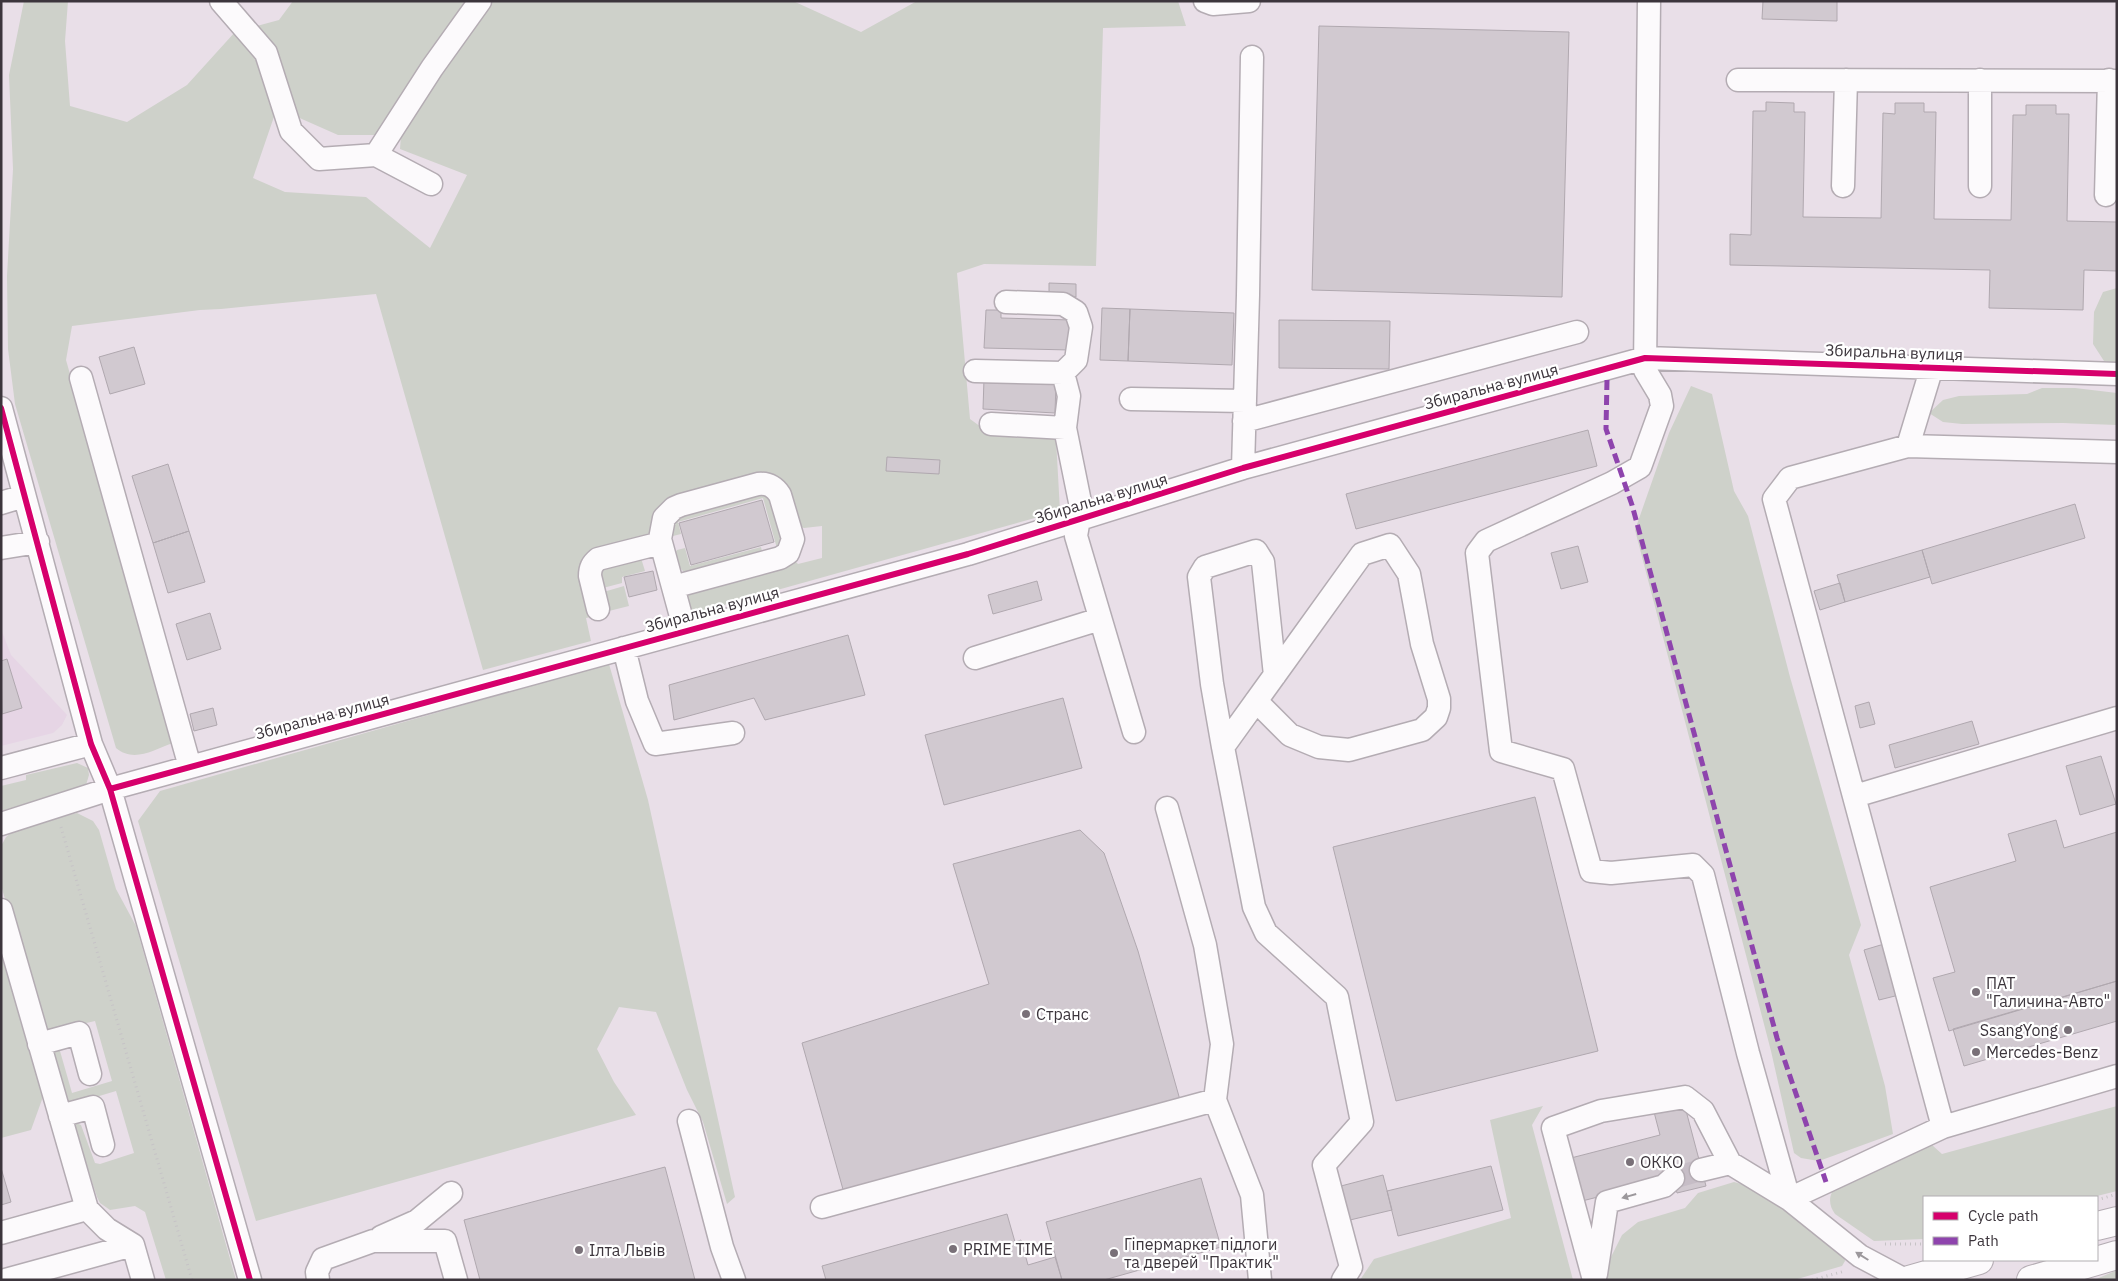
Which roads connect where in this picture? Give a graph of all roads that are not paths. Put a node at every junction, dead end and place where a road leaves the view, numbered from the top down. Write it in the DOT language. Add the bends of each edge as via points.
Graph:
graph roads {
  1 [pos="222,1"];
  2 [pos="480,1"];
  3 [pos="1205,1"];
  4 [pos="1249,1"];
  5 [pos="1649,1"];
  6 [pos="1252,57"];
  7 [pos="1738,80"];
  8 [pos="1846,80"];
  9 [pos="1980,80"];
  10 [pos="2113,80"];
  11 [pos="376,155"];
  12 [pos="431,184"];
  13 [pos="1843,186"];
  14 [pos="1980,186"];
  15 [pos="2106,195"];
  16 [pos="1006,302"];
  17 [pos="1577,332"];
  18 [pos="1645,358"];
  19 [pos="1932,367"];
  20 [pos="975,371"];
  21 [pos="1063,373"];
  22 [pos="2117,374"];
  23 [pos="81,378"];
  24 [pos="1131,400"];
  25 [pos="1,408"];
  26 [pos="1245,411"];
  27 [pos="991,424"];
  28 [pos="1065,428"];
  29 [pos="1908,446"];
  30 [pos="2117,452"];
  31 [pos="1243,468"];
  32 [pos="24,496"];
  33 [pos="1,503"];
  34 [pos="1079,521"];
  35 [pos="38,542"];
  36 [pos="662,543"];
  37 [pos="1,548"];
  38 [pos="672,587"];
  39 [pos="598,609"];
  40 [pos="1100,619"];
  41 [pos="685,631"];
  42 [pos="624,648"];
  43 [pos="975,658"];
  44 [pos="1275,675"];
  45 [pos="1256,701"];
  46 [pos="2117,718"];
  47 [pos="1134,732"];
  48 [pos="733,733"];
  49 [pos="91,744"];
  50 [pos="1223,747"];
  51 [pos="190,767"];
  52 [pos="1,768"];
  53 [pos="110,788"];
  54 [pos="1855,796"];
  55 [pos="1167,808"];
  56 [pos="1,824"];
  57 [pos="1,910"];
  58 [pos="39,1044"];
  59 [pos="90,1074"];
  60 [pos="2117,1076"];
  61 [pos="1214,1100"];
  62 [pos="60,1116"];
  63 [pos="689,1121"];
  64 [pos="1943,1127"];
  65 [pos="103,1145"];
  66 [pos="1730,1163"];
  67 [pos="1702,1170"];
  68 [pos="1673,1178"];
  69 [pos="451,1193"];
  70 [pos="1789,1199"];
  71 [pos="822,1207"];
  72 [pos="87,1209"];
  73 [pos="2117,1221"];
  74 [pos="2098,1226"];
  75 [pos="1,1233"];
  76 [pos="373,1241"];
  77 [pos="134,1245"];
  78 [pos="2117,1255"];
  79 [pos="1975,1261"];
  80 [pos="2096,1261"];
  81 [pos="2098,1261"];
  82 [pos="5,1280"];
  83 [pos="143,1280"];
  84 [pos="250,1280"];
  85 [pos="318,1280"];
  86 [pos="456,1280"];
  87 [pos="734,1280"];
  88 [pos="1260,1280"];
  89 [pos="1343,1280"];
  90 [pos="1594,1280"];
  91 [pos="1907,1280"];
  92 [pos="2031,1280"];
  1 -- 11 [label="street" via="266,53 291,131 319,159"];
  2 -- 11 [label="street"];
  3 -- 4 [label="street" via="1213,4"];
  5 -- 18 [label="street"];
  6 -- 26 [label="street"];
  7 -- 8 [label="street"];
  8 -- 9 [label="street"];
  8 -- 13 [label="street"];
  9 -- 10 [label="street"];
  9 -- 14 [label="street"];
  10 -- 15 [label="street"];
  11 -- 12 [label="street"];
  16 -- 21 [label="street" via="1063,304 1076,312 1081,327 1076,360"];
  17 -- 26 [label="street"];
  18 -- 19 [label="street, Збиральна вулиця"];
  18 -- 31 [label="street, Збиральна вулиця"];
  18 -- 70 [label="street" via="1645,370 1660,395 1662,406 1640,467 1486,541 1477,553 1501,751 1563,769 1590,871 1611,873 1693,865 1703,875"];
  19 -- 22 [label="street, Збиральна вулиця"];
  19 -- 29 [label="street"];
  20 -- 21 [label="street"];
  21 -- 28 [label="street" via="1069,396"];
  23 -- 51 [label="street"];
  24 -- 26 [label="street"];
  25 -- 32 [label="street"];
  26 -- 31 [label="street"];
  27 -- 28 [label="street"];
  28 -- 34 [label="street" via="1081,507"];
  29 -- 30 [label="street"];
  29 -- 54 [label="street" via="1790,478 1774,499"];
  31 -- 34 [label="street, Збиральна вулиця"];
  32 -- 33 [label="street"];
  32 -- 35 [label="street"];
  34 -- 40 [label="street" via="1076,536"];
  34 -- 41 [label="street, Збиральна вулиця"];
  35 -- 37 [label="street"];
  35 -- 49 [label="street"];
  36 -- 38 [label="street"];
  36 -- 38 [label="street" via="664,518 674,508 764,484 771,485 780,494 793,539 788,553 780,558"];
  36 -- 39 [label="street" via="594,562 590,576"];
  38 -- 41 [label="street"];
  40 -- 43 [label="street"];
  40 -- 47 [label="street"];
  41 -- 42 [label="street, Збиральна вулиця"];
  42 -- 48 [label="street" via="637,701 655,744"];
  42 -- 51 [label="street, Збиральна вулиця"];
  44 -- 45 [label="street"];
  44 -- 45 [label="street" via="1362,554 1390,545 1409,574 1422,644 1439,699 1439,708 1430,725 1350,750 1319,747 1290,735"];
  44 -- 50 [label="street" via="1263,562 1256,551 1204,567 1199,577"];
  45 -- 50 [label="street"];
  46 -- 54 [label="street"];
  49 -- 52 [label="street"];
  49 -- 53 [label="street"];
  50 -- 89 [label="street" via="1254,907 1266,933 1337,997 1362,1122 1324,1165 1351,1267"];
  51 -- 53 [label="street, Збиральна вулиця"];
  53 -- 56 [label="street, Збиральна вулиця"];
  53 -- 84 [label="street"];
  54 -- 64 [label="street"];
  55 -- 61 [label="street" via="1204,945 1222,1044"];
  57 -- 58 [label="street"];
  58 -- 59 [label="street" via="79,1032"];
  58 -- 62 [label="street"];
  60 -- 64 [label="street"];
  61 -- 71 [label="street"];
  61 -- 88 [label="street" via="1252,1195"];
  62 -- 65 [label="street" via="93,1107"];
  62 -- 72 [label="street"];
  63 -- 87 [label="street" via="722,1247"];
  64 -- 70 [label="street"];
  66 -- 67 [label="street"];
  66 -- 70 [label="street"];
  66 -- 90 [label="street" via="1703,1111 1685,1097 1601,1111 1553,1128"];
  68 -- 90 [label="street, one-way" via="1664,1186 1607,1202"];
  69 -- 76 [label="street" via="417,1222"];
  91 -- 70 [label="street, one-way" via="1860,1256"];
  72 -- 75 [label="street"];
  72 -- 77 [label="street" via="107,1229"];
  73 -- 74 [label="main road"];
  76 -- 85 [label="street" via="323,1258 317,1272"];
  76 -- 86 [label="street" via="445,1241"];
  77 -- 82 [label="street"];
  77 -- 83 [label="street"];
  78 -- 81 [label="main road"];
  79 -- 91 [label="main road"];
  80 -- 92 [label="main road"];
}
